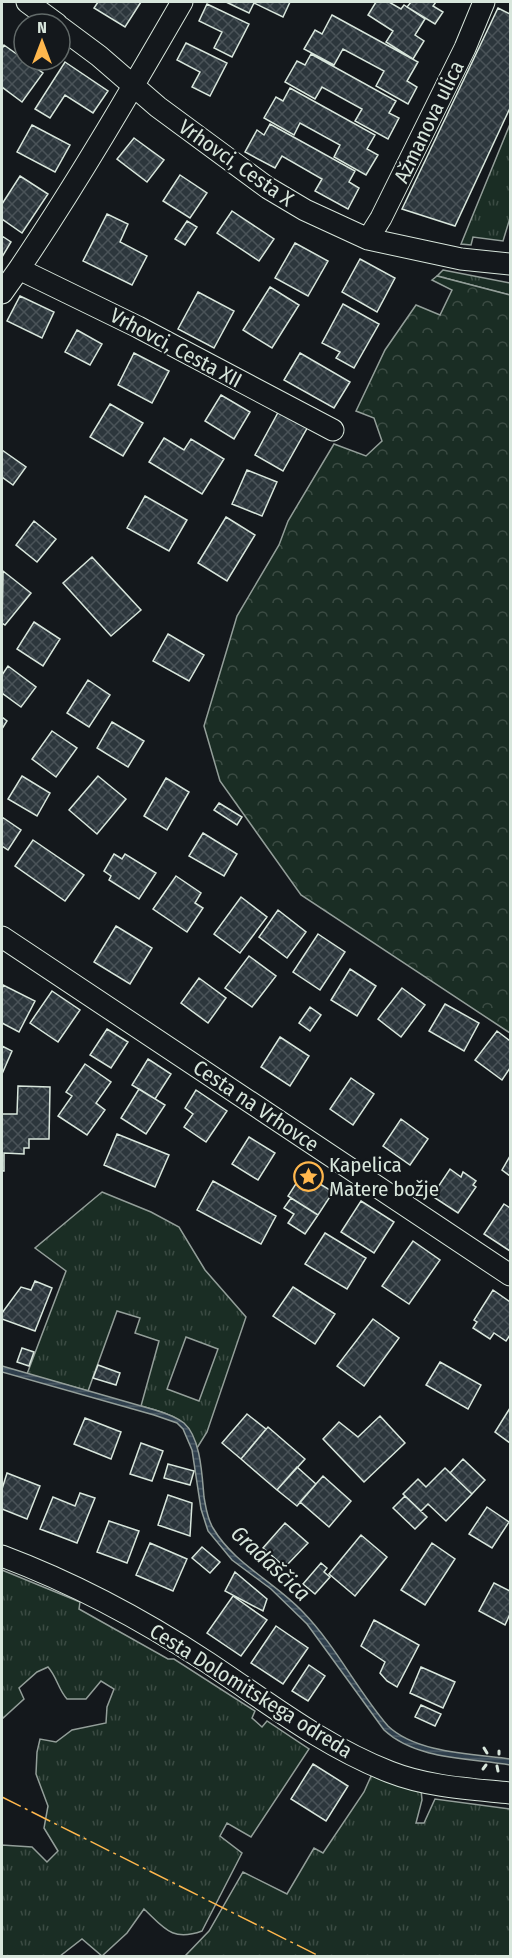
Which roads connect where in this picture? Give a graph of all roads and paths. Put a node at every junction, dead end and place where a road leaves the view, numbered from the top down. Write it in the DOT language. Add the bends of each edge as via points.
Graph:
graph roads {
  1 [pos="27,2"];
  2 [pos="182,2"];
  3 [pos="484,2"];
  4 [pos="40,12"];
  5 [pos="72,36"];
  6 [pos="134,85"];
  7 [pos="368,239"];
  8 [pos="510,264"];
  9 [pos="19,269"];
  10 [pos="2,293"];
  11 [pos="333,430"];
  12 [pos="2,936"];
  13 [pos="510,1275"];
  14 [pos="2,1556"];
  15 [pos="510,1793"];
  1 -- 4 [label="street, Vrhovci, Cesta X"];
  2 -- 6 [label="street"];
  3 -- 7 [label="street, Ažmanova ulica" via="465,48"];
  5 -- 6 [label="street, Vrhovci, Cesta X"];
  6 -- 7 [label="street, Vrhovci, Cesta X" via="268,188"];
  6 -- 9 [label="street"];
  7 -- 8 [label="street, Vrhovci, Cesta X"];
  9 -- 10 [label="street"];
  9 -- 11 [label="street, Vrhovci, Cesta XII"];
  12 -- 13 [label="street, Cesta na Vrhovce"];
  14 -- 15 [label="street, Cesta Dolomitskega odreda" via="65,1582 146,1624 359,1760 425,1782"];
}
